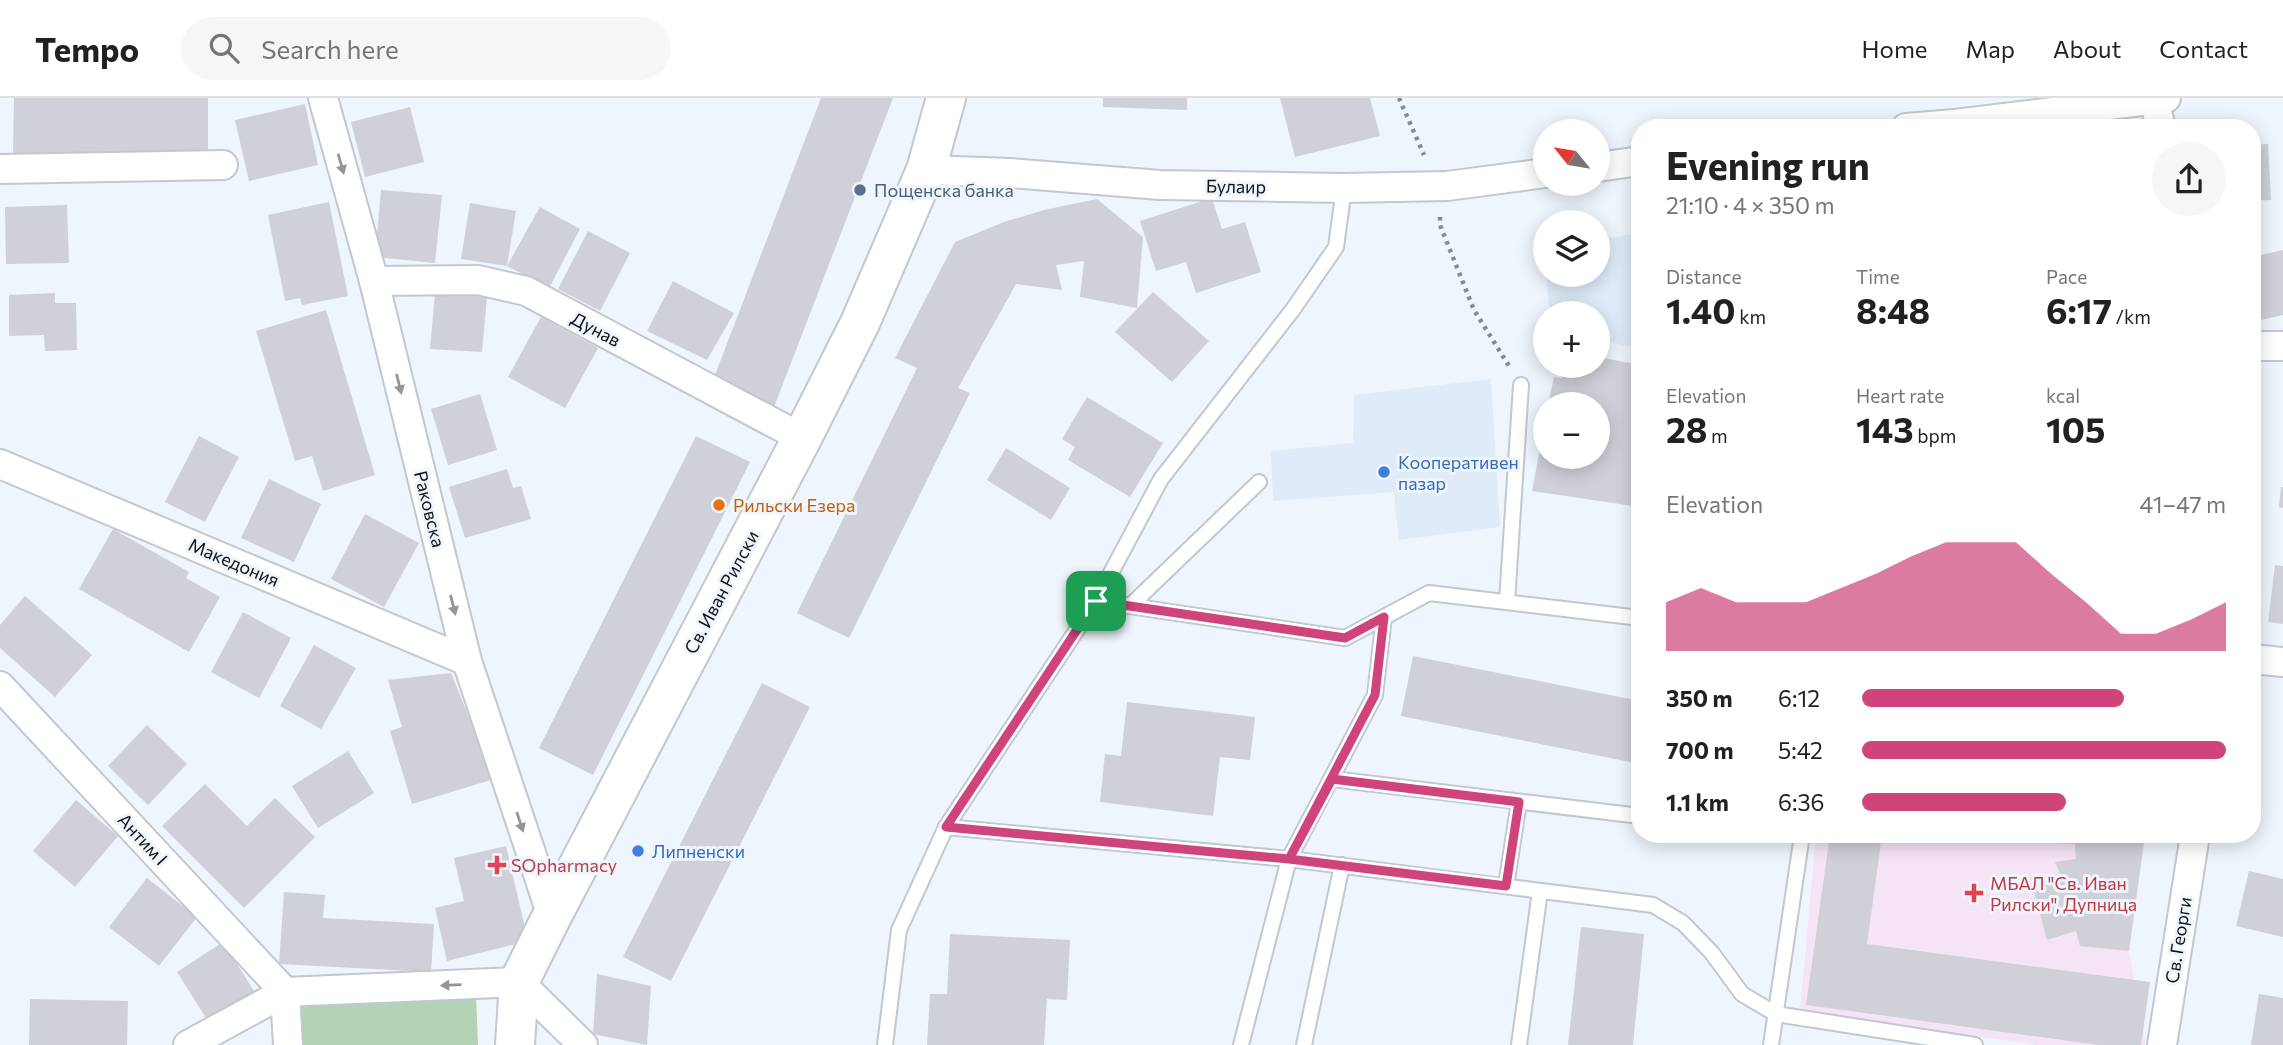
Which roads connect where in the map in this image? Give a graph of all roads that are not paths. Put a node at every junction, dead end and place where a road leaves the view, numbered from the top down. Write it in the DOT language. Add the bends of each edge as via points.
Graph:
graph roads {
  1 [pos="323,98"];
  2 [pos="946,98"];
  3 [pos="2160,99"];
  4 [pos="2007,119"];
  5 [pos="2161,119"];
  6 [pos="1631,162"];
  7 [pos="223,165"];
  8 [pos="1610,165"];
  9 [pos="0,169"];
  10 [pos="926,170"];
  11 [pos="1533,175"];
  12 [pos="1344,188"];
  13 [pos="374,281"];
  14 [pos="2261,346"];
  15 [pos="2283,346"];
  16 [pos="1521,385"];
  17 [pos="802,438"];
  18 [pos="0,464"];
  19 [pos="1259,482"];
  20 [pos="1096,601"];
  21 [pos="1507,602"];
  22 [pos="1130,606"];
  23 [pos="1384,617"];
  24 [pos="1631,617"];
  25 [pos="2261,660"];
  26 [pos="467,661"];
  27 [pos="2283,662"];
  28 [pos="0,686"];
  29 [pos="1332,779"];
  30 [pos="1519,802"];
  31 [pos="1631,815"];
  32 [pos="946,827"];
  33 [pos="1800,843"];
  34 [pos="2193,843"];
  35 [pos="1289,859"];
  36 [pos="1342,865"];
  37 [pos="1506,886"];
  38 [pos="1540,891"];
  39 [pos="552,916"];
  40 [pos="519,982"];
  41 [pos="285,992"];
  42 [pos="1776,1014"];
  43 [pos="188,1045"];
  44 [pos="288,1045"];
  45 [pos="515,1045"];
  46 [pos="583,1045"];
  47 [pos="885,1045"];
  48 [pos="1241,1045"];
  49 [pos="1304,1045"];
  50 [pos="1519,1045"];
  51 [pos="1771,1045"];
  52 [pos="1975,1045"];
  53 [pos="2162,1045"];
  1 -- 13 [label="street, Раковска, one-way"];
  2 -- 10 [label="street, Св. Иван Рилски"];
  3 -- 4 [label="street"];
  3 -- 5 [label="street"];
  6 -- 8 [label="street"];
  7 -- 9 [label="street"];
  10 -- 12 [label="street, Булаир" via="1160,185"];
  10 -- 17 [label="street, Св. Иван Рилски" via="860,323"];
  11 -- 12 [label="street, Булаир" via="1447,186"];
  12 -- 20 [label="lane" via="1336,247 1161,479"];
  13 -- 17 [label="street, Дунав" via="478,280 526,291"];
  13 -- 26 [label="street, Раковска, one-way"];
  14 -- 15 [label="street"];
  16 -- 21 [label="lane"];
  17 -- 39 [label="street, Св. Иван Рилски"];
  18 -- 26 [label="street, Македония"];
  19 -- 22 [label="lane"];
  20 -- 22 [label="lane"];
  20 -- 32 [label="lane"];
  21 -- 23 [label="lane" via="1429,593"];
  21 -- 24 [label="lane"];
  22 -- 23 [label="lane" via="1345,638"];
  23 -- 29 [label="lane" via="1375,695"];
  25 -- 27 [label="street"];
  26 -- 39 [label="street, Раковска, one-way"];
  28 -- 41 [label="street, Антим I"];
  29 -- 30 [label="lane"];
  29 -- 35 [label="lane"];
  30 -- 31 [label="lane"];
  30 -- 37 [label="lane"];
  32 -- 35 [label="lane"];
  32 -- 47 [label="lane" via="899,930"];
  33 -- 42 [label="lane"];
  34 -- 53 [label="street, Св. Георги"];
  35 -- 36 [label="lane"];
  35 -- 48 [label="lane"];
  36 -- 37 [label="lane"];
  36 -- 49 [label="lane"];
  37 -- 38 [label="lane"];
  38 -- 42 [label="lane" via="1653,905 1683,923 1742,993"];
  38 -- 50 [label="lane"];
  39 -- 40 [label="street, Св. Иван Рилски"];
  40 -- 41 [label="street, one-way"];
  40 -- 45 [label="street, Св. Иван Рилски"];
  40 -- 46 [label="street"];
  41 -- 43 [label="street"];
  41 -- 44 [label="street"];
  42 -- 51 [label="lane"];
  42 -- 52 [label="lane"];
}
